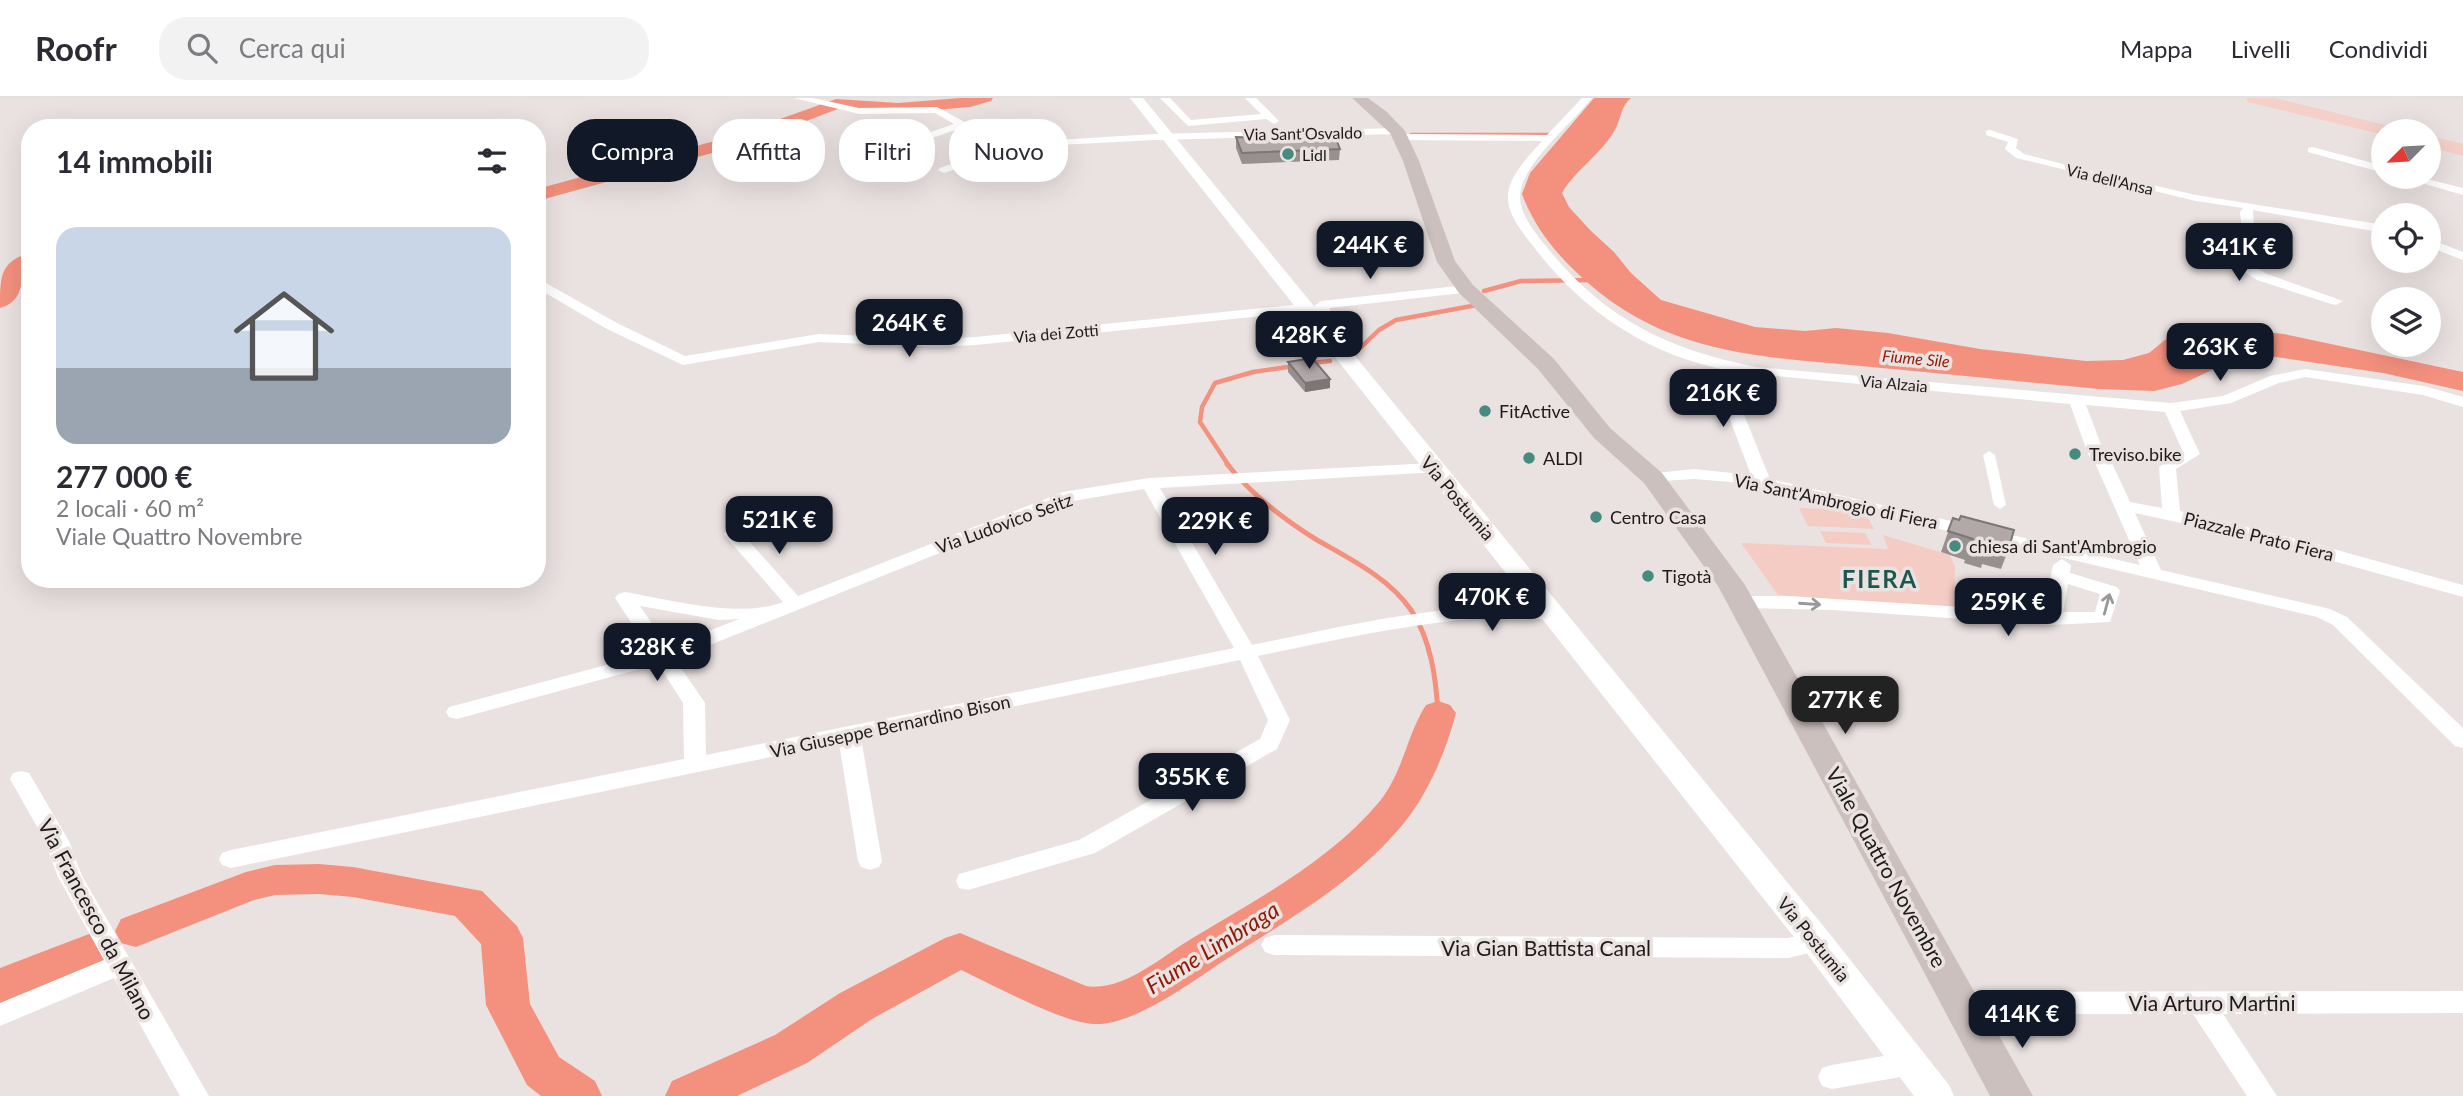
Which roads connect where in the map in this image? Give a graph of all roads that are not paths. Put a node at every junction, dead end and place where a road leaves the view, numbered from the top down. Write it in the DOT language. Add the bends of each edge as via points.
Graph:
graph roads {
  1 [pos="799,98"];
  2 [pos="1136,98"];
  3 [pos="1165,98"];
  4 [pos="1250,98"];
  5 [pos="1359,98"];
  6 [pos="1587,98"];
  7 [pos="2254,98"];
  8 [pos="2271,98"];
  9 [pos="1268,116"];
  10 [pos="954,119"];
  11 [pos="2371,123"];
  12 [pos="2371,127"];
  13 [pos="1287,132"];
  14 [pos="1990,133"];
  15 [pos="1398,134"];
  16 [pos="1554,136"];
  17 [pos="1167,137"];
  18 [pos="2441,142"];
  19 [pos="1068,143"];
  20 [pos="2463,148"];
  21 [pos="2312,150"];
  22 [pos="2371,166"];
  23 [pos="949,168"];
  24 [pos="944,170"];
  25 [pos="2441,186"];
  26 [pos="2463,192"];
  27 [pos="2249,208"];
  28 [pos="2371,226"];
  29 [pos="2441,248"];
  30 [pos="2463,257"];
  31 [pos="546,287"];
  32 [pos="1466,289"];
  33 [pos="2336,301"];
  34 [pos="1303,308"];
  35 [pos="1322,331"];
  36 [pos="1738,368"];
  37 [pos="2076,400"];
  38 [pos="2463,402"];
  39 [pos="2171,408"];
  40 [pos="1989,456"];
  41 [pos="1432,468"];
  42 [pos="1653,478"];
  43 [pos="1149,483"];
  44 [pos="1763,483"];
  45 [pos="2000,505"];
  46 [pos="2124,506"];
  47 [pos="2171,514"];
  48 [pos="733,534"];
  49 [pos="2065,551"];
  50 [pos="2154,572"];
  51 [pos="2061,576"];
  52 [pos="2463,592"];
  53 [pos="1742,602"];
  54 [pos="786,608"];
  55 [pos="1551,612"];
  56 [pos="2052,619"];
  57 [pos="1246,652"];
  58 [pos="664,656"];
  59 [pos="457,712"];
  60 [pos="849,734"];
  61 [pos="2463,741"];
  62 [pos="695,766"];
  63 [pos="21,779"];
  64 [pos="231,859"];
  65 [pos="870,861"];
  66 [pos="968,881"];
  67 [pos="1817,942"];
  68 [pos="1275,945"];
  69 [pos="119,965"];
  70 [pos="2200,1002"];
  71 [pos="2463,1002"];
  72 [pos="1961,1003"];
  73 [pos="0,1015"];
  74 [pos="1912,1063"];
  75 [pos="1832,1077"];
  76 [pos="195,1096"];
  77 [pos="1936,1096"];
  78 [pos="2012,1096"];
  79 [pos="2263,1096"];
  1 -- 10 [label="street" via="869,112 930,109"];
  2 -- 17 [label="street, Via Postumia"];
  3 -- 9 [label="street" via="1188,123"];
  4 -- 9 [label="street"];
  5 -- 15 [label="main road"];
  6 -- 16 [label="street, Via Alzaia"];
  7 -- 12 [label="highway"];
  8 -- 11 [label="highway"];
  9 -- 13 [label="street"];
  13 -- 15 [label="street, Via Sant'Osvaldo"];
  13 -- 17 [label="street, Via Sant'Osvaldo"];
  14 -- 27 [label="street, Via dell'Ansa" via="2014,141 2010,149 2020,156"];
  15 -- 16 [label="street, Via Sant'Osvaldo"];
  15 -- 32 [label="main road, Viale Quattro Novembre" via="1446,262"];
  16 -- 36 [label="street, Via Alzaia" via="1516,185 1514,201 1518,217 1568,282 1631,332 1686,355"];
  17 -- 19 [label="street, Via Sant'Osvaldo"];
  17 -- 34 [label="street, Via Postumia"];
  18 -- 20 [label="highway"];
  21 -- 22 [label="street"];
  23 -- 24 [label="street"];
  25 -- 26 [label="street"];
  27 -- 28 [label="street, Via dell'Ansa"];
  27 -- 33 [label="street" via="2251,270"];
  29 -- 30 [label="street"];
  31 -- 34 [label="street, Via dei Zotti" via="683,361 820,338 975,341"];
  32 -- 35 [label="street" via="1326,304 1320,307 1333,327"];
  32 -- 42 [label="main road, Viale Quattro Novembre" via="1546,364 1602,433"];
  34 -- 35 [label="street, Via Postumia"];
  35 -- 41 [label="street, Via Postumia"];
  36 -- 37 [label="street, Via Alzaia"];
  36 -- 44 [label="street" via="1735,412"];
  37 -- 39 [label="street, Via Alzaia"];
  37 -- 46 [label="street" via="2096,454"];
  38 -- 39 [label="street, Via Alzaia" via="2424,391 2305,373 2275,379 2226,400"];
  39 -- 47 [label="street" via="2192,454 2167,467"];
  40 -- 45 [label="street"];
  41 -- 43 [label="street, Via Ludovico Seitz"];
  41 -- 55 [label="street, Via Postumia"];
  42 -- 44 [label="street, Via Sant'Ambrogio di Fiera" via="1694,474"];
  42 -- 53 [label="main road, Viale Quattro Novembre"];
  43 -- 54 [label="street, Via Ludovico Seitz" via="1063,497"];
  43 -- 57 [label="street"];
  44 -- 49 [label="street, Via Sant'Ambrogio di Fiera"];
  46 -- 47 [label="street, Piazzale Prato Fiera"];
  46 -- 50 [label="street"];
  47 -- 52 [label="street, Piazzale Prato Fiera" via="2301,545"];
  48 -- 54 [label="street"];
  49 -- 50 [label="street, Via Sant'Ambrogio di Fiera"];
  49 -- 51 [label="street"];
  50 -- 61 [label="street, Via Sant'Ambrogio di Fiera" via="2340,621"];
  51 -- 56 [label="street"];
  56 -- 51 [label="street, one-way" via="2103,618 2110,591"];
  53 -- 56 [label="street, one-way"];
  53 -- 72 [label="main road, Viale Quattro Novembre"];
  54 -- 58 [label="street, Via Ludovico Seitz"];
  54 -- 58 [label="street, Via Ludovico Seitz" via="719,614 625,598"];
  55 -- 57 [label="street, Via Giuseppe Bernardino Bison" via="1480,612 1416,619"];
  55 -- 67 [label="street, Via Postumia"];
  57 -- 60 [label="street, Via Giuseppe Bernardino Bison"];
  57 -- 66 [label="street" via="1279,720 1269,744 1087,847"];
  58 -- 59 [label="street, Via Ludovico Seitz"];
  58 -- 62 [label="street, Via Ludovico Seitz" via="694,704"];
  60 -- 62 [label="street, Via Giuseppe Bernardino Bison"];
  60 -- 65 [label="street"];
  62 -- 64 [label="street, Via Giuseppe Bernardino Bison"];
  63 -- 69 [label="street, Via Francesco da Milano"];
  67 -- 68 [label="street, Via Gian Battista Canal" via="1788,948"];
  67 -- 74 [label="street, Via Postumia"];
  69 -- 73 [label="street"];
  69 -- 76 [label="street, Via Francesco da Milano"];
  70 -- 71 [label="street, Via Arturo Martini"];
  70 -- 72 [label="street, Via Arturo Martini"];
  70 -- 79 [label="street"];
  72 -- 78 [label="main road, Viale Quattro Novembre"];
  74 -- 75 [label="street"];
  74 -- 77 [label="street, Via Postumia"];
}
